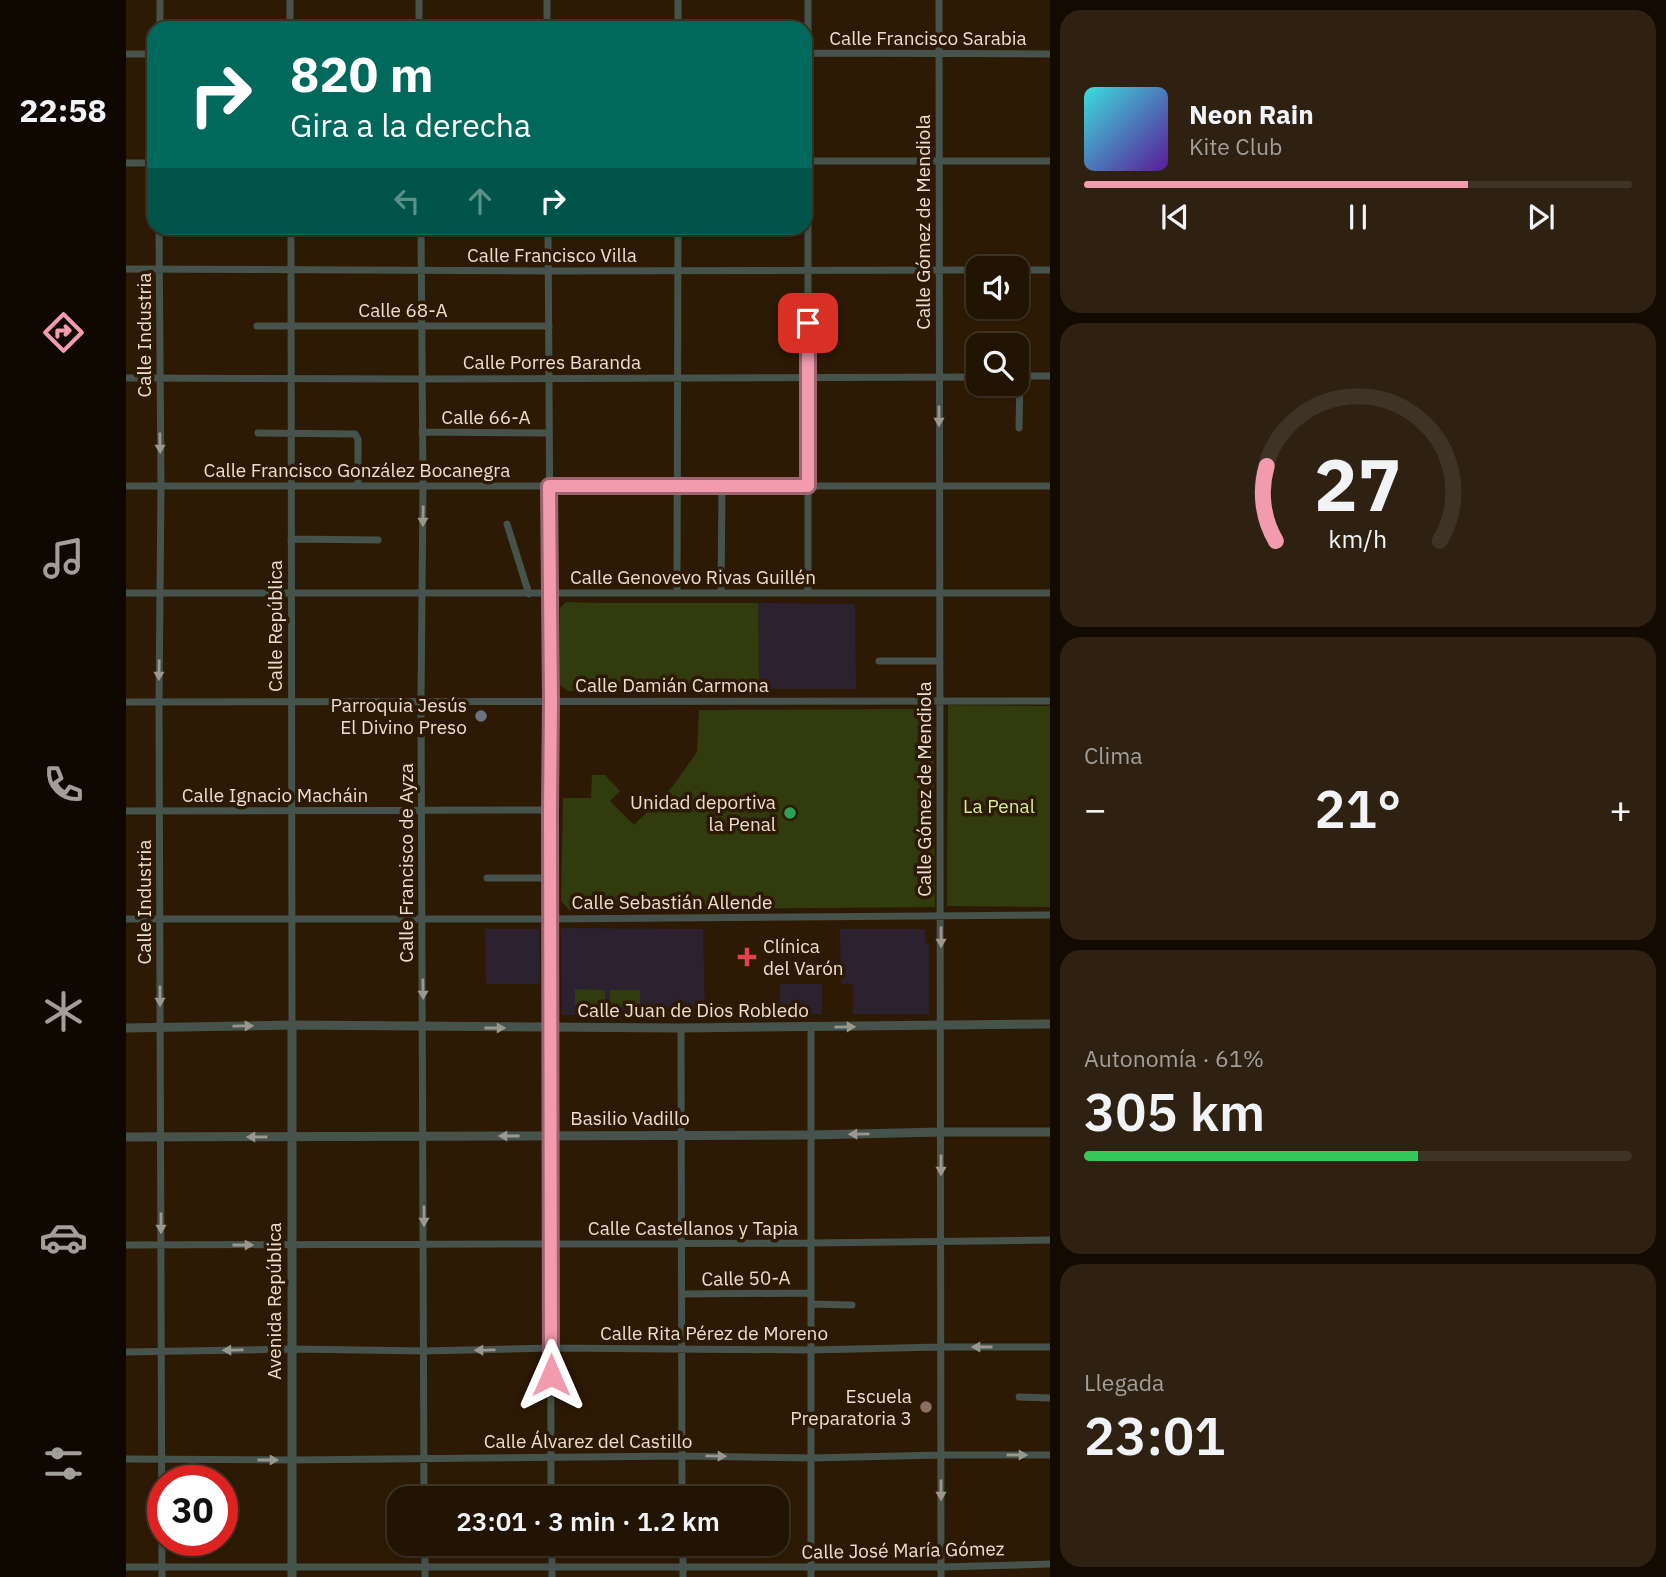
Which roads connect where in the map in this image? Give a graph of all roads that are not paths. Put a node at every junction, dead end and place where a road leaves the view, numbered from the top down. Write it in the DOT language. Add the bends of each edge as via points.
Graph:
graph roads {
  1 [pos="160,0"];
  2 [pos="290,0"];
  3 [pos="419,0"];
  4 [pos="547,0"];
  5 [pos="678,0"];
  6 [pos="808,0"];
  7 [pos="939,0"];
  8 [pos="160,21"];
  9 [pos="290,21"];
  10 [pos="419,21"];
  11 [pos="547,21"];
  12 [pos="678,21"];
  13 [pos="808,21"];
  14 [pos="812,53"];
  15 [pos="126,54"];
  16 [pos="147,54"];
  17 [pos="939,54"];
  18 [pos="1050,54"];
  19 [pos="812,161"];
  20 [pos="939,161"];
  21 [pos="1050,162"];
  22 [pos="126,163"];
  23 [pos="147,163"];
  24 [pos="159,235"];
  25 [pos="290,235"];
  26 [pos="421,235"];
  27 [pos="548,235"];
  28 [pos="678,235"];
  29 [pos="808,235"];
  30 [pos="126,269"];
  31 [pos="159,269"];
  32 [pos="291,270"];
  33 [pos="678,270"];
  34 [pos="808,270"];
  35 [pos="939,270"];
  36 [pos="966,270"];
  37 [pos="1029,270"];
  38 [pos="1050,270"];
  39 [pos="422,271"];
  40 [pos="548,271"];
  41 [pos="257,326"];
  42 [pos="291,326"];
  43 [pos="422,326"];
  44 [pos="549,326"];
  45 [pos="1029,376"];
  46 [pos="1050,376"];
  47 [pos="678,377"];
  48 [pos="808,377"];
  49 [pos="939,377"];
  50 [pos="966,377"];
  51 [pos="126,378"];
  52 [pos="550,378"];
  53 [pos="160,379"];
  54 [pos="291,379"];
  55 [pos="422,379"];
  56 [pos="1018,396"];
  57 [pos="1019,428"];
  58 [pos="422,432"];
  59 [pos="258,433"];
  60 [pos="291,433"];
  61 [pos="549,433"];
  62 [pos="126,486"];
  63 [pos="161,486"];
  64 [pos="291,486"];
  65 [pos="358,486"];
  66 [pos="423,486"];
  67 [pos="549,486"];
  68 [pos="677,486"];
  69 [pos="722,486"];
  70 [pos="808,486"];
  71 [pos="939,486"];
  72 [pos="1050,486"];
  73 [pos="507,524"];
  74 [pos="291,539"];
  75 [pos="377,540"];
  76 [pos="677,592"];
  77 [pos="126,593"];
  78 [pos="550,593"];
  79 [pos="721,593"];
  80 [pos="808,593"];
  81 [pos="940,593"];
  82 [pos="1050,593"];
  83 [pos="160,594"];
  84 [pos="291,594"];
  85 [pos="422,594"];
  86 [pos="529,594"];
  87 [pos="878,661"];
  88 [pos="940,661"];
  89 [pos="551,701"];
  90 [pos="940,701"];
  91 [pos="1050,701"];
  92 [pos="126,702"];
  93 [pos="159,702"];
  94 [pos="421,702"];
  95 [pos="291,703"];
  96 [pos="291,810"];
  97 [pos="422,810"];
  98 [pos="550,810"];
  99 [pos="126,811"];
  100 [pos="160,811"];
  101 [pos="486,878"];
  102 [pos="550,878"];
  103 [pos="1050,915"];
  104 [pos="941,916"];
  105 [pos="126,919"];
  106 [pos="160,919"];
  107 [pos="292,919"];
  108 [pos="422,919"];
  109 [pos="550,919"];
  110 [pos="941,1024"];
  111 [pos="1050,1024"];
  112 [pos="292,1025"];
  113 [pos="424,1027"];
  114 [pos="126,1028"];
  115 [pos="161,1028"];
  116 [pos="550,1028"];
  117 [pos="681,1028"];
  118 [pos="811,1028"];
  119 [pos="941,1132"];
  120 [pos="1050,1132"];
  121 [pos="811,1135"];
  122 [pos="292,1136"];
  123 [pos="424,1136"];
  124 [pos="550,1136"];
  125 [pos="681,1136"];
  126 [pos="126,1137"];
  127 [pos="161,1137"];
  128 [pos="1050,1240"];
  129 [pos="940,1241"];
  130 [pos="681,1243"];
  131 [pos="811,1243"];
  132 [pos="424,1244"];
  133 [pos="551,1244"];
  134 [pos="126,1245"];
  135 [pos="161,1245"];
  136 [pos="292,1245"];
  137 [pos="811,1293"];
  138 [pos="681,1294"];
  139 [pos="811,1304"];
  140 [pos="852,1305"];
  141 [pos="940,1347"];
  142 [pos="1050,1347"];
  143 [pos="551,1348"];
  144 [pos="682,1348"];
  145 [pos="292,1349"];
  146 [pos="811,1350"];
  147 [pos="424,1351"];
  148 [pos="126,1352"];
  149 [pos="162,1352"];
  150 [pos="1019,1398"];
  151 [pos="1050,1398"];
  152 [pos="941,1455"];
  153 [pos="1050,1455"];
  154 [pos="551,1456"];
  155 [pos="682,1456"];
  156 [pos="423,1458"];
  157 [pos="811,1458"];
  158 [pos="126,1459"];
  159 [pos="162,1459"];
  160 [pos="292,1460"];
  161 [pos="424,1486"];
  162 [pos="551,1486"];
  163 [pos="682,1486"];
  164 [pos="425,1556"];
  165 [pos="552,1556"];
  166 [pos="683,1556"];
  167 [pos="1050,1564"];
  168 [pos="126,1567"];
  169 [pos="162,1567"];
  170 [pos="425,1567"];
  171 [pos="552,1567"];
  172 [pos="683,1567"];
  173 [pos="811,1567"];
  174 [pos="941,1567"];
  175 [pos="292,1572"];
  176 [pos="162,1577"];
  177 [pos="425,1577"];
  178 [pos="552,1577"];
  179 [pos="683,1577"];
  180 [pos="811,1577"];
  181 [pos="941,1577"];
  1 -- 8 [label="street"];
  2 -- 9 [label="street"];
  3 -- 10 [label="street"];
  4 -- 11 [label="street"];
  5 -- 12 [label="street"];
  6 -- 13 [label="street"];
  7 -- 17 [label="street, Calle Gómez de Mendiola"];
  14 -- 17 [label="street, Calle Francisco Sarabia"];
  15 -- 16 [label="street"];
  17 -- 18 [label="street, Calle Francisco Sarabia"];
  17 -- 20 [label="street, Calle Gómez de Mendiola"];
  19 -- 20 [label="street"];
  20 -- 21 [label="street"];
  20 -- 35 [label="street, Calle Gómez de Mendiola"];
  22 -- 23 [label="street"];
  24 -- 31 [label="street, Calle Industria"];
  25 -- 32 [label="street, Calle República"];
  26 -- 39 [label="street, Calle Francisco de Ayza"];
  27 -- 40 [label="street"];
  28 -- 33 [label="street"];
  29 -- 34 [label="street"];
  30 -- 31 [label="street, Calle Francisco Villa"];
  31 -- 32 [label="street, Calle Francisco Villa"];
  31 -- 53 [label="street, Calle Industria"];
  32 -- 39 [label="street, Calle Francisco Villa"];
  32 -- 42 [label="street, Calle República"];
  33 -- 34 [label="street, Calle Francisco Villa"];
  33 -- 40 [label="street, Calle Francisco Villa"];
  33 -- 47 [label="street"];
  34 -- 35 [label="street, Calle Francisco Villa"];
  34 -- 48 [label="street"];
  35 -- 36 [label="street, Calle Francisco Villa"];
  35 -- 49 [label="street, Calle Gómez de Mendiola"];
  37 -- 38 [label="street"];
  39 -- 40 [label="street, Calle Francisco Villa"];
  39 -- 43 [label="street, Calle Francisco de Ayza"];
  40 -- 44 [label="street"];
  41 -- 42 [label="street, Calle 68-A"];
  42 -- 43 [label="street, Calle 68-A"];
  42 -- 54 [label="street, Calle República"];
  43 -- 44 [label="street, Calle 68-A"];
  43 -- 55 [label="street, Calle Francisco de Ayza"];
  44 -- 52 [label="street"];
  45 -- 46 [label="street"];
  47 -- 48 [label="street, Calle Porres Baranda"];
  47 -- 52 [label="street, Calle Porres Baranda"];
  47 -- 68 [label="street"];
  48 -- 49 [label="street, Calle Porres Baranda"];
  48 -- 70 [label="street"];
  49 -- 50 [label="street, Calle Porres Baranda"];
  49 -- 71 [label="street, Calle Gómez de Mendiola, one-way"];
  51 -- 53 [label="street, Calle Porres Baranda"];
  52 -- 55 [label="street, Calle Porres Baranda"];
  52 -- 61 [label="street"];
  53 -- 54 [label="street, Calle Porres Baranda"];
  53 -- 63 [label="street, Calle Industria, one-way"];
  54 -- 55 [label="street, Calle Porres Baranda"];
  54 -- 60 [label="street, Calle República"];
  55 -- 58 [label="street, Calle Francisco de Ayza"];
  56 -- 57 [label="street"];
  58 -- 61 [label="street, Calle 66-A"];
  58 -- 66 [label="street, Calle Francisco de Ayza"];
  59 -- 60 [label="street"];
  60 -- 64 [label="street, Calle República"];
  60 -- 65 [label="street" via="356,434"];
  61 -- 67 [label="street"];
  62 -- 63 [label="street, Calle Francisco González Bocanegra"];
  63 -- 64 [label="street, Calle Francisco González Bocanegra"];
  63 -- 83 [label="street, Calle Industria"];
  64 -- 65 [label="street, Calle Francisco González Bocanegra"];
  64 -- 74 [label="street, Calle República"];
  65 -- 66 [label="street, Calle Francisco González Bocanegra"];
  66 -- 67 [label="street, Calle Francisco González Bocanegra"];
  66 -- 85 [label="street, Calle Francisco de Ayza, one-way"];
  67 -- 68 [label="street, Calle Francisco González Bocanegra"];
  67 -- 78 [label="street"];
  68 -- 69 [label="street, Calle Francisco González Bocanegra"];
  68 -- 76 [label="street"];
  69 -- 70 [label="street, Calle Francisco González Bocanegra"];
  69 -- 79 [label="street"];
  70 -- 71 [label="street, Calle Francisco González Bocanegra"];
  70 -- 80 [label="street"];
  71 -- 72 [label="street, Calle Francisco González Bocanegra"];
  71 -- 81 [label="street, Calle Gómez de Mendiola"];
  73 -- 86 [label="street"];
  74 -- 75 [label="street"];
  74 -- 84 [label="street, Calle República"];
  76 -- 78 [label="street, Calle Genovevo Rivas Guillén"];
  76 -- 79 [label="street, Calle Genovevo Rivas Guillén"];
  77 -- 83 [label="street, Calle Genovevo Rivas Guillén"];
  78 -- 86 [label="street, Calle Genovevo Rivas Guillén"];
  78 -- 89 [label="street"];
  79 -- 80 [label="street, Calle Genovevo Rivas Guillén"];
  80 -- 81 [label="street, Calle Genovevo Rivas Guillén"];
  81 -- 82 [label="street, Calle Genovevo Rivas Guillén"];
  81 -- 88 [label="street, Calle Gómez de Mendiola"];
  83 -- 84 [label="street, Calle Genovevo Rivas Guillén"];
  83 -- 93 [label="street, Calle Industria, one-way"];
  84 -- 85 [label="street, Calle Genovevo Rivas Guillén"];
  84 -- 95 [label="street, Calle República"];
  85 -- 86 [label="street, Calle Genovevo Rivas Guillén"];
  85 -- 94 [label="street, Calle Francisco de Ayza"];
  87 -- 88 [label="street"];
  88 -- 90 [label="street, Calle Gómez de Mendiola"];
  89 -- 90 [label="street, Calle Damián Carmona"];
  89 -- 94 [label="street, Calle Damián Carmona"];
  89 -- 98 [label="street"];
  90 -- 91 [label="street, Calle Damián Carmona"];
  90 -- 104 [label="street, Calle Gómez de Mendiola"];
  92 -- 93 [label="street, Calle Damián Carmona"];
  93 -- 95 [label="street, Calle Damián Carmona"];
  93 -- 100 [label="street, Calle Industria"];
  94 -- 95 [label="street, Calle Damián Carmona"];
  94 -- 97 [label="street, Calle Francisco de Ayza"];
  95 -- 96 [label="street, Calle República"];
  96 -- 97 [label="street, Calle Ignacio Macháin"];
  96 -- 100 [label="street, Calle Ignacio Macháin"];
  96 -- 107 [label="street, Calle República"];
  97 -- 98 [label="street, Calle Ignacio Macháin"];
  97 -- 108 [label="street, Calle Francisco de Ayza"];
  98 -- 102 [label="street"];
  99 -- 100 [label="street, Calle Ignacio Macháin"];
  100 -- 106 [label="street, Calle Industria"];
  101 -- 102 [label="street"];
  102 -- 109 [label="street"];
  103 -- 104 [label="street, Calle Sebastián Allende"];
  104 -- 109 [label="street, Calle Sebastián Allende"];
  104 -- 110 [label="street, Calle Gómez de Mendiola, one-way"];
  105 -- 106 [label="street, Calle Sebastián Allende"];
  106 -- 107 [label="street, Calle Sebastián Allende"];
  106 -- 115 [label="street, Calle Industria, one-way"];
  107 -- 108 [label="street, Calle Sebastián Allende"];
  107 -- 112 [label="street, Calle República"];
  108 -- 109 [label="street, Calle Sebastián Allende"];
  108 -- 113 [label="street, Calle Francisco de Ayza, one-way"];
  109 -- 116 [label="street"];
  110 -- 111 [label="street, Calle Juan de Dios Robledo"];
  118 -- 110 [label="street, Calle Juan de Dios Robledo, one-way"];
  110 -- 119 [label="street, Calle Gómez de Mendiola"];
  112 -- 113 [label="street, Calle Juan de Dios Robledo"];
  115 -- 112 [label="street, Calle Juan de Dios Robledo, one-way"];
  112 -- 122 [label="street, Avenida República"];
  113 -- 116 [label="street, Calle Juan de Dios Robledo, one-way"];
  113 -- 123 [label="street, Calle Francisco de Ayza"];
  114 -- 115 [label="street, Calle Juan de Dios Robledo"];
  115 -- 127 [label="street, Calle Industria"];
  116 -- 117 [label="street, Calle Juan de Dios Robledo"];
  116 -- 124 [label="street"];
  117 -- 118 [label="street, Calle Juan de Dios Robledo"];
  117 -- 125 [label="street"];
  118 -- 121 [label="street"];
  119 -- 120 [label="street, Basilio Vadillo"];
  119 -- 121 [label="street, Basilio Vadillo, one-way"];
  119 -- 129 [label="street, Calle Gómez de Mendiola, one-way"];
  121 -- 125 [label="street, Basilio Vadillo"];
  121 -- 131 [label="street"];
  122 -- 123 [label="street, Basilio Vadillo"];
  122 -- 127 [label="street, Basilio Vadillo, one-way"];
  122 -- 136 [label="street, Avenida República"];
  124 -- 123 [label="street, Basilio Vadillo, one-way"];
  123 -- 132 [label="street, Calle Francisco de Ayza, one-way"];
  124 -- 125 [label="street, Basilio Vadillo"];
  124 -- 133 [label="street"];
  125 -- 130 [label="street"];
  126 -- 127 [label="street, Basilio Vadillo"];
  127 -- 135 [label="street, Calle Industria, one-way"];
  128 -- 129 [label="street, Calle Castellanos y Tapia"];
  129 -- 131 [label="street, Calle Castellanos y Tapia"];
  129 -- 141 [label="street, Calle Gómez de Mendiola"];
  130 -- 131 [label="street, Calle Castellanos y Tapia"];
  130 -- 133 [label="street, Calle Castellanos y Tapia"];
  130 -- 138 [label="street"];
  131 -- 137 [label="street"];
  132 -- 133 [label="street, Calle Castellanos y Tapia"];
  132 -- 136 [label="street, Calle Castellanos y Tapia"];
  132 -- 147 [label="street, Calle Francisco de Ayza"];
  133 -- 143 [label="street"];
  134 -- 135 [label="street, Calle Castellanos y Tapia"];
  135 -- 136 [label="street, Calle Castellanos y Tapia, one-way"];
  135 -- 149 [label="street, Calle Industria"];
  136 -- 145 [label="street, Avenida República"];
  137 -- 138 [label="street, Calle 50-A"];
  137 -- 139 [label="street"];
  138 -- 144 [label="street"];
  139 -- 140 [label="street"];
  139 -- 146 [label="street"];
  142 -- 141 [label="street, Calle Rita Pérez de Moreno, one-way"];
  141 -- 146 [label="street, Calle Rita Pérez de Moreno"];
  141 -- 152 [label="street, Calle Gómez de Mendiola"];
  143 -- 144 [label="street, Calle Rita Pérez de Moreno"];
  143 -- 147 [label="street, Calle Rita Pérez de Moreno, one-way"];
  143 -- 154 [label="street"];
  144 -- 146 [label="street, Calle Rita Pérez de Moreno"];
  144 -- 155 [label="street"];
  145 -- 147 [label="street, Calle Rita Pérez de Moreno"];
  145 -- 149 [label="street, Calle Rita Pérez de Moreno, one-way"];
  145 -- 160 [label="street, Avenida República"];
  146 -- 157 [label="street"];
  147 -- 156 [label="street, Calle Francisco de Ayza"];
  148 -- 149 [label="street, Calle Rita Pérez de Moreno"];
  149 -- 159 [label="street, Calle Industria"];
  150 -- 151 [label="street"];
  152 -- 153 [label="street, Calle Álvarez del Castillo, one-way"];
  152 -- 157 [label="street, Calle Álvarez del Castillo"];
  152 -- 174 [label="street, Calle Gómez de Mendiola, one-way"];
  154 -- 155 [label="street, Calle Álvarez del Castillo"];
  154 -- 156 [label="street, Calle Álvarez del Castillo"];
  154 -- 162 [label="street"];
  155 -- 157 [label="street, Calle Álvarez del Castillo, one-way"];
  155 -- 163 [label="street"];
  156 -- 160 [label="street, Calle Álvarez del Castillo"];
  156 -- 161 [label="street, Calle Francisco de Ayza"];
  157 -- 173 [label="street"];
  158 -- 159 [label="street, Calle Álvarez del Castillo"];
  159 -- 160 [label="street, Calle Álvarez del Castillo, one-way"];
  159 -- 169 [label="street, Calle Industria"];
  160 -- 175 [label="street, Avenida República"];
  164 -- 170 [label="street"];
  165 -- 171 [label="street"];
  166 -- 172 [label="street"];
  167 -- 174 [label="street, Calle José María Gómez"];
  168 -- 169 [label="street, Calle José María Gómez"];
  169 -- 175 [label="street, Calle José María Gómez"];
  169 -- 176 [label="street, Calle Industria"];
  170 -- 171 [label="street, Calle José María Gómez"];
  170 -- 175 [label="street, Calle José María Gómez"];
  170 -- 177 [label="street"];
  171 -- 172 [label="street, Calle José María Gómez"];
  171 -- 178 [label="street"];
  172 -- 173 [label="street, Calle José María Gómez"];
  172 -- 179 [label="street"];
  173 -- 174 [label="street, Calle José María Gómez"];
  173 -- 180 [label="street"];
  174 -- 181 [label="street, Calle Gómez de Mendiola"];
}
